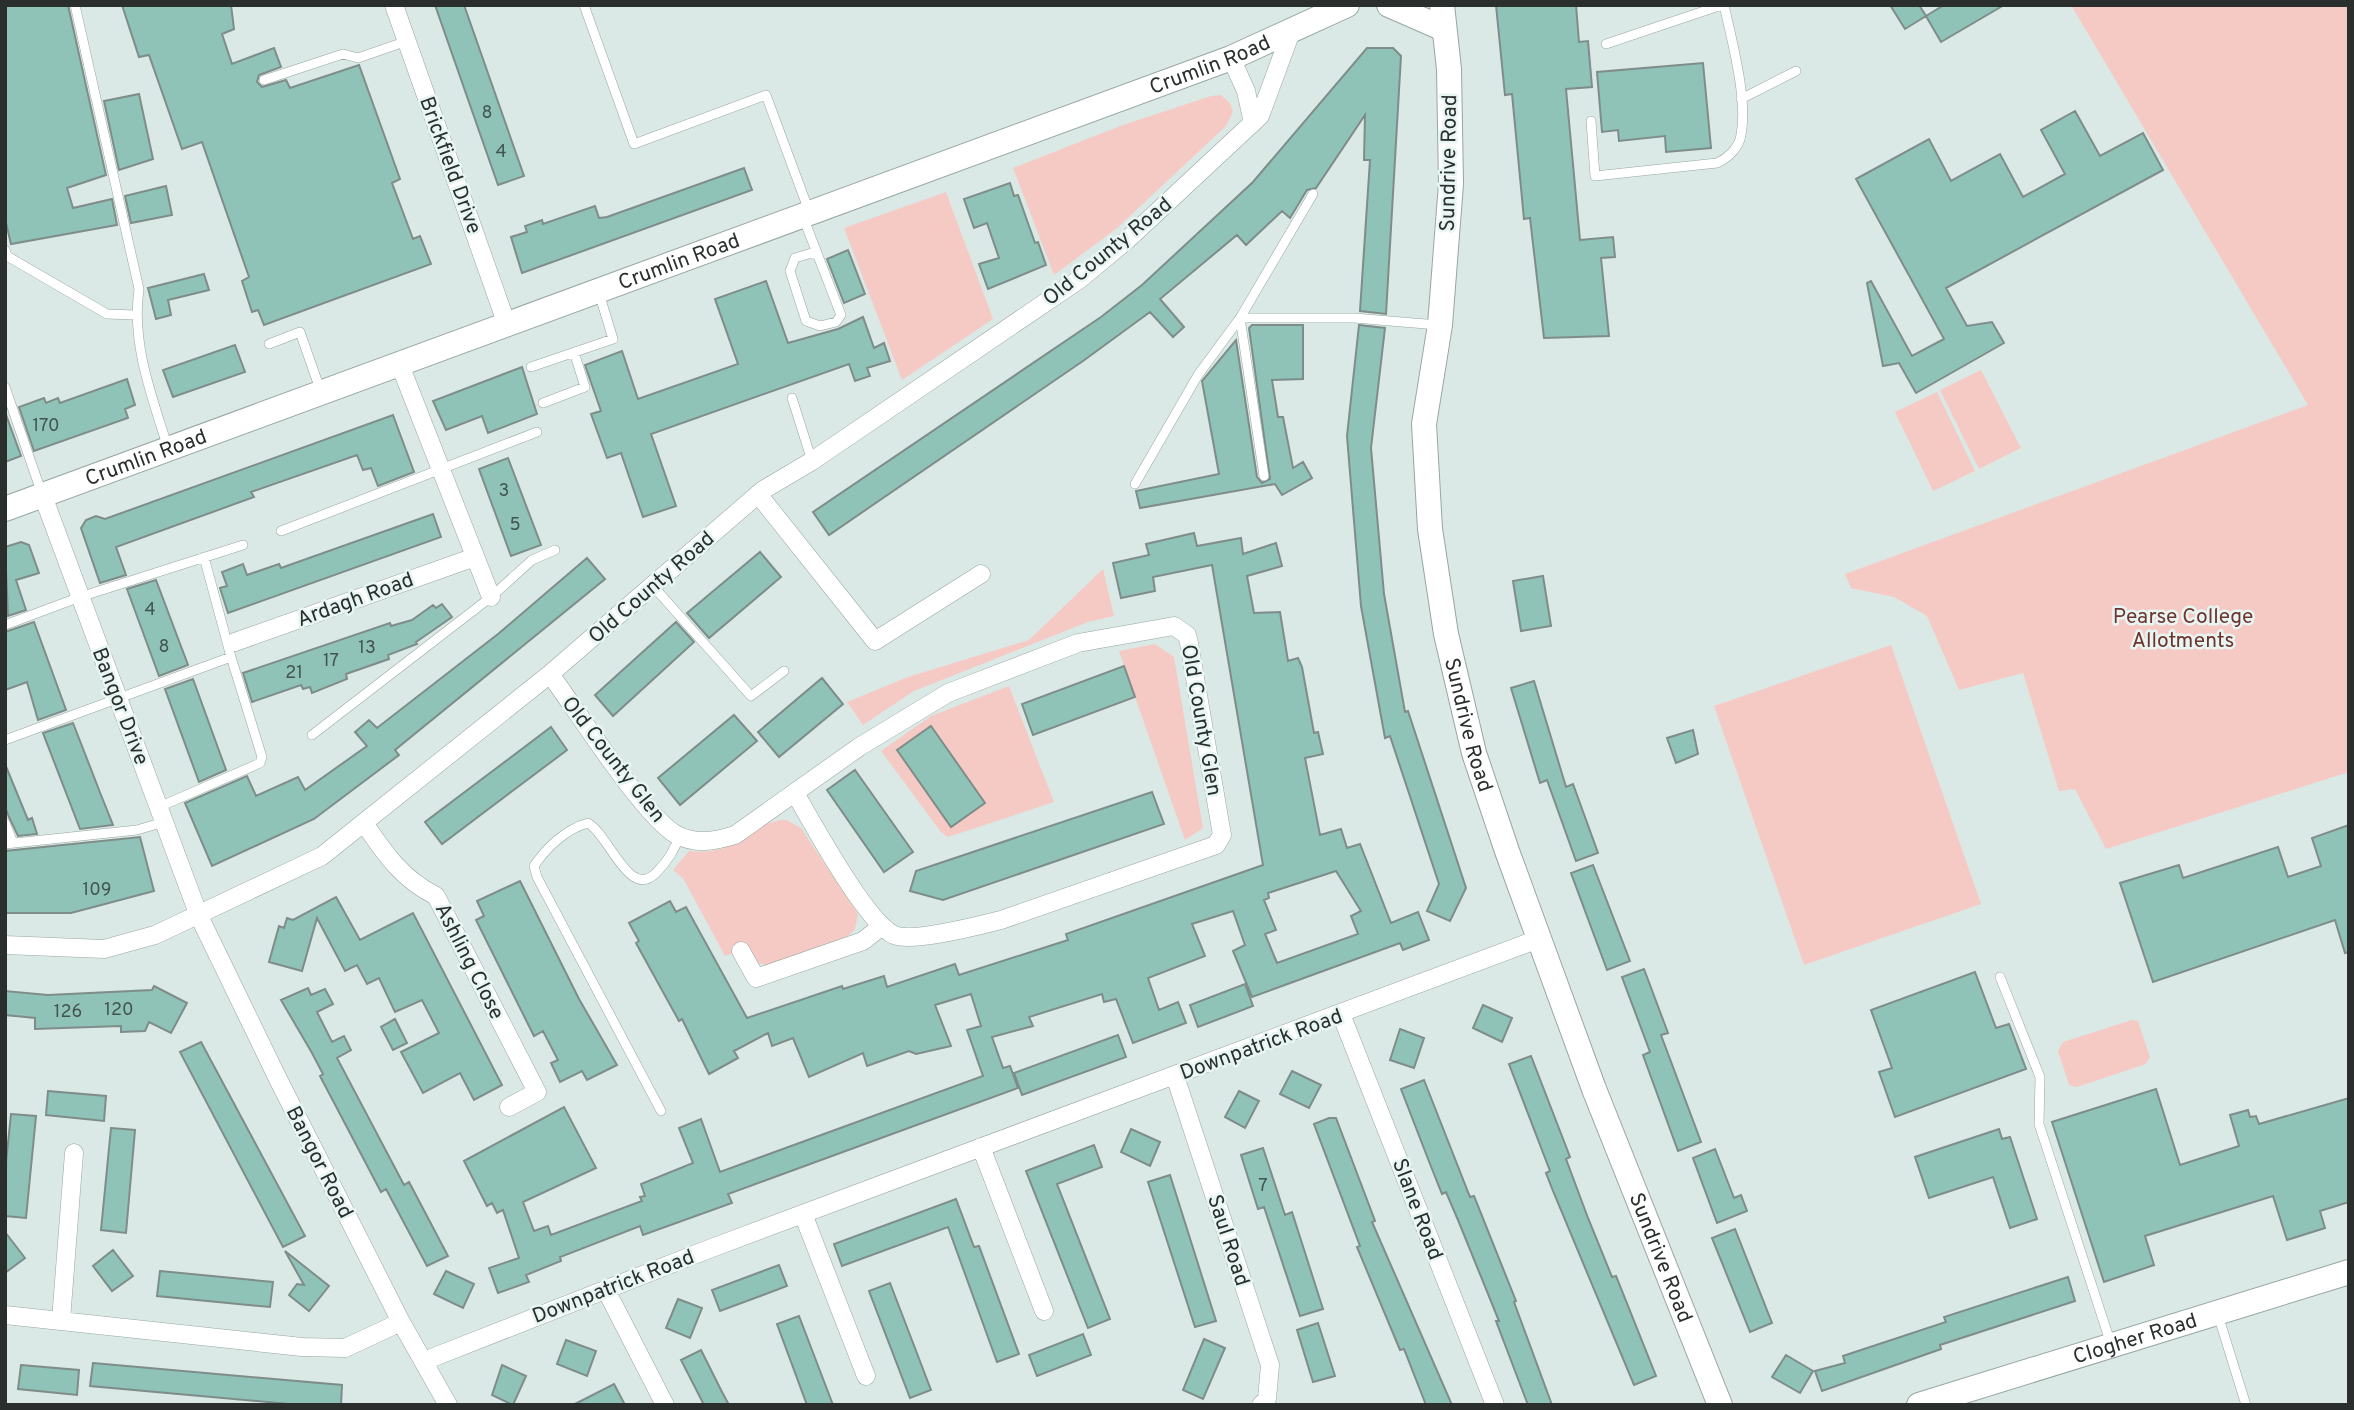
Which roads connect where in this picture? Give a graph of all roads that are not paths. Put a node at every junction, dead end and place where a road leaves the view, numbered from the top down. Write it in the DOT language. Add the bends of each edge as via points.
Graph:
graph roads {
  1 [pos="75,5"];
  2 [pos="394,5"];
  3 [pos="584,5"];
  4 [pos="1389,5"];
  5 [pos="1723,5"];
  6 [pos="1343,6"];
  7 [pos="1443,17"];
  8 [pos="1291,32"];
  9 [pos="407,41"];
  10 [pos="1606,44"];
  11 [pos="1231,58"];
  12 [pos="1796,71"];
  13 [pos="264,80"];
  14 [pos="1741,99"];
  15 [pos="1591,121"];
  16 [pos="1253,123"];
  17 [pos="1313,194"];
  18 [pos="806,214"];
  19 [pos="5,250"];
  20 [pos="815,252"];
  21 [pos="599,291"];
  22 [pos="135,315"];
  23 [pos="1240,318"];
  24 [pos="507,325"];
  25 [pos="1440,325"];
  26 [pos="269,344"];
  27 [pos="574,352"];
  28 [pos="400,365"];
  29 [pos="531,368"];
  30 [pos="5,387"];
  31 [pos="321,394"];
  32 [pos="792,398"];
  33 [pos="543,403"];
  34 [pos="537,432"];
  35 [pos="169,450"];
  36 [pos="812,461"];
  37 [pos="441,469"];
  38 [pos="1264,476"];
  39 [pos="1135,484"];
  40 [pos="758,494"];
  41 [pos="43,496"];
  42 [pos="5,509"];
  43 [pos="281,531"];
  44 [pos="243,545"];
  45 [pos="555,550"];
  46 [pos="475,556"];
  47 [pos="204,557"];
  48 [pos="981,574"];
  49 [pos="653,586"];
  50 [pos="80,597"];
  51 [pos="491,597"];
  52 [pos="5,625"];
  53 [pos="233,650"];
  54 [pos="784,671"];
  55 [pos="550,674"];
  56 [pos="117,697"];
  57 [pos="312,735"];
  58 [pos="5,740"];
  59 [pos="795,793"];
  60 [pos="161,815"];
  61 [pos="5,823"];
  62 [pos="364,823"];
  63 [pos="679,836"];
  64 [pos="9,843"];
  65 [pos="200,916"];
  66 [pos="882,926"];
  67 [pos="1541,938"];
  68 [pos="5,944"];
  69 [pos="741,951"];
  70 [pos="2000,977"];
  71 [pos="1341,1014"];
  72 [pos="1175,1076"];
  73 [pos="509,1107"];
  74 [pos="661,1111"];
  75 [pos="981,1147"];
  76 [pos="74,1153"];
  77 [pos="803,1214"];
  78 [pos="2349,1272"];
  79 [pos="606,1290"];
  80 [pos="1044,1311"];
  81 [pos="2217,1313"];
  82 [pos="5,1314"];
  83 [pos="61,1320"];
  84 [pos="401,1322"];
  85 [pos="2112,1346"];
  86 [pos="424,1361"];
  87 [pos="866,1376"];
  88 [pos="448,1405"];
  89 [pos="665,1405"];
  90 [pos="1261,1405"];
  91 [pos="1494,1405"];
  92 [pos="1720,1405"];
  93 [pos="1919,1405"];
  94 [pos="2246,1405"];
  1 -- 22 [label="lane" via="139,289"];
  2 -- 9 [label="street, Brickfield Drive"];
  3 -- 18 [label="lane" via="634,144 766,95"];
  4 -- 7 [label="street"];
  5 -- 10 [label="lane"];
  5 -- 14 [label="lane"];
  6 -- 8 [label="street, Crumlin Road"];
  7 -- 25 [label="street, Sundrive Road" via="1451,184"];
  8 -- 11 [label="street, Crumlin Road"];
  8 -- 16 [label="street, Old County Road" via="1268,100"];
  9 -- 13 [label="lane" via="358,58 343,54"];
  9 -- 24 [label="street, Brickfield Drive"];
  11 -- 16 [label="street" via="1246,91"];
  11 -- 18 [label="street, Crumlin Road"];
  12 -- 14 [label="lane"];
  14 -- 15 [label="lane" via="1741,136 1729,158 1717,163 1595,176"];
  16 -- 36 [label="street, Old County Road" via="1080,279"];
  17 -- 23 [label="lane"];
  18 -- 20 [label="lane"];
  18 -- 21 [label="street, Crumlin Road"];
  19 -- 22 [label="lane" via="7,256 107,314"];
  20 -- 20 [label="lane" via="841,315 836,322 820,326 806,321 790,271 795,258"];
  21 -- 24 [label="street, Crumlin Road"];
  21 -- 27 [label="lane" via="613,339"];
  22 -- 35 [label="lane" via="147,383"];
  23 -- 25 [label="lane" via="1354,318"];
  23 -- 38 [label="lane"];
  23 -- 39 [label="lane" via="1198,375"];
  24 -- 28 [label="street, Crumlin Road"];
  25 -- 67 [label="street, Sundrive Road" via="1424,424 1430,529 1446,634 1474,752"];
  26 -- 31 [label="lane" via="300,332"];
  27 -- 29 [label="lane"];
  27 -- 33 [label="lane" via="585,387"];
  28 -- 31 [label="street, Crumlin Road"];
  28 -- 37 [label="street"];
  30 -- 41 [label="lane"];
  31 -- 35 [label="street, Crumlin Road"];
  32 -- 36 [label="lane"];
  34 -- 37 [label="lane"];
  35 -- 41 [label="street, Crumlin Road"];
  36 -- 40 [label="street, Old County Road"];
  37 -- 43 [label="lane"];
  37 -- 46 [label="street"];
  40 -- 48 [label="street" via="875,641"];
  40 -- 49 [label="street, Old County Road"];
  41 -- 42 [label="street, Crumlin Road"];
  41 -- 50 [label="street, Bangor Drive"];
  44 -- 47 [label="lane"];
  45 -- 51 [label="lane" via="532,560"];
  46 -- 51 [label="street"];
  46 -- 53 [label="street, Ardagh Road"];
  47 -- 50 [label="lane"];
  47 -- 53 [label="lane"];
  49 -- 54 [label="lane" via="751,696"];
  49 -- 55 [label="street, Old County Road"];
  50 -- 52 [label="lane"];
  50 -- 56 [label="street, Bangor Drive"];
  51 -- 57 [label="lane"];
  53 -- 56 [label="lane"];
  53 -- 60 [label="lane" via="260,763"];
  55 -- 62 [label="street, Old County Road"];
  55 -- 63 [label="street, Old County Glen" via="633,789"];
  56 -- 58 [label="lane"];
  56 -- 60 [label="street, Bangor Drive"];
  59 -- 63 [label="street, Old County Glen" via="735,835 715,842"];
  59 -- 66 [label="street"];
  59 -- 66 [label="street, Old County Glen" via="948,693 1077,643 1166,626 1186,635 1222,835 1216,845 965,929 897,936"];
  60 -- 64 [label="lane" via="137,830"];
  60 -- 65 [label="street, Bangor Drive"];
  61 -- 64 [label="lane"];
  62 -- 65 [label="street, Old County Road" via="322,856"];
  62 -- 73 [label="street, Ashling Close" via="392,864 413,884 436,896 531,1080 537,1092"];
  63 -- 74 [label="lane" via="649,881 630,876 589,823 544,851 534,866"];
  65 -- 68 [label="street, Old County Road" via="104,949"];
  65 -- 84 [label="street, Bangor Road"];
  66 -- 69 [label="street" via="863,941 756,978"];
  67 -- 71 [label="street, Downpatrick Road"];
  67 -- 92 [label="street, Sundrive Road" via="1594,1089"];
  70 -- 85 [label="lane" via="2040,1077 2039,1124"];
  71 -- 72 [label="street, Downpatrick Road"];
  71 -- 91 [label="street, Slane Road"];
  72 -- 75 [label="street, Downpatrick Road"];
  72 -- 90 [label="street, Saul Road" via="1270,1365 1267,1399"];
  75 -- 77 [label="street, Downpatrick Road"];
  75 -- 80 [label="street"];
  76 -- 83 [label="street"];
  77 -- 79 [label="street, Downpatrick Road"];
  77 -- 87 [label="street"];
  78 -- 81 [label="street, Clogher Road"];
  79 -- 86 [label="street, Downpatrick Road"];
  79 -- 89 [label="street"];
  81 -- 85 [label="street, Clogher Road"];
  81 -- 94 [label="lane"];
  82 -- 83 [label="street"];
  83 -- 84 [label="street" via="345,1348"];
  84 -- 86 [label="street, Bangor Road"];
  85 -- 93 [label="street, Clogher Road"];
  86 -- 88 [label="street, Bangor Road"];
}
